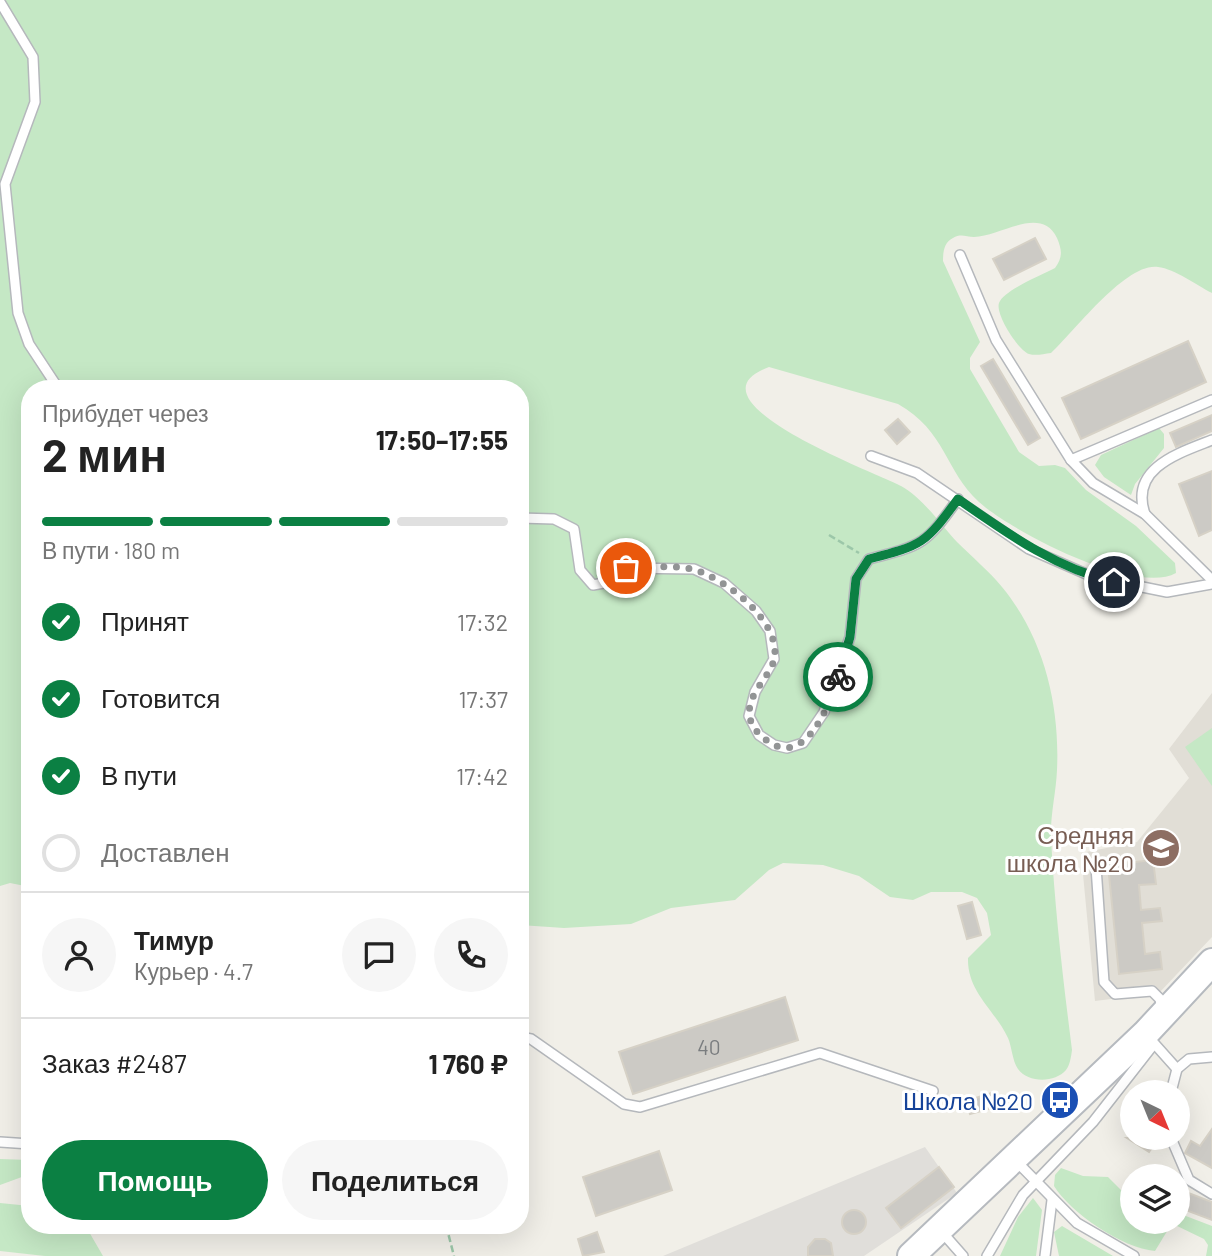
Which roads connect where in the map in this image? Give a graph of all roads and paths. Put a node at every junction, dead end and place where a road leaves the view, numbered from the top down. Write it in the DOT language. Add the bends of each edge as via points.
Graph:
graph roads {
  1 [pos="0,2"];
  2 [pos="960,255"];
  3 [pos="53,380"];
  4 [pos="1212,400"];
  5 [pos="1212,440"];
  6 [pos="871,456"];
  7 [pos="1071,460"];
  8 [pos="958,499"];
  9 [pos="1145,514"];
  10 [pos="529,518"];
  11 [pos="829,535"];
  12 [pos="869,559"];
  13 [pos="1212,582"];
  14 [pos="1096,867"];
  15 [pos="1212,962"];
  16 [pos="1154,1031"];
  17 [pos="529,1039"];
  18 [pos="1212,1056"];
  19 [pos="1177,1069"];
  20 [pos="1174,1080"];
  21 [pos="933,1091"];
  22 [pos="0,1142"];
  23 [pos="21,1143"];
  24 [pos="1176,1150"];
  25 [pos="1015,1160"];
  26 [pos="1036,1182"];
  27 [pos="1212,1194"];
  28 [pos="1052,1200"];
  29 [pos="940,1230"];
  30 [pos="448,1234"];
  31 [pos="915,1255"];
  32 [pos="454,1256"];
  33 [pos="963,1256"];
  34 [pos="987,1256"];
  35 [pos="1045,1256"];
  36 [pos="1134,1256"];
  1 -- 3 [label="lane" via="33,57 34,68 35,102 5,184 18,313 29,344"];
  2 -- 7 [label="lane" via="996,340"];
  4 -- 7 [label="lane"];
  5 -- 9 [label="lane" via="1169,456 1158,466 1142,489"];
  6 -- 8 [label="lane" via="916,473"];
  7 -- 9 [label="lane" via="1093,483"];
  8 -- 12 [label="lane" via="931,536 911,548"];
  8 -- 13 [label="lane" via="1029,549 1093,577 1167,592"];
  9 -- 13 [label="lane"];
  10 -- 12 [label="lane" via="554,519 574,529 580,570 593,585 609,582 626,568 694,569 724,583 756,611 770,631 774,659 755,692 749,716 758,735 787,748 803,743 824,712 850,637 856,579"];
  11 -- 12 [label="path"];
  14 -- 16 [label="lane" via="1104,982 1115,993 1152,991 1160,999"];
  15 -- 16 [label="main road"];
  16 -- 19 [label="lane"];
  16 -- 25 [label="main road"];
  16 -- 26 [label="lane" via="1100,1114"];
  17 -- 21 [label="lane" via="624,1104 640,1107 820,1053"];
  18 -- 19 [label="lane" via="1189,1059"];
  19 -- 20 [label="lane"];
  22 -- 23 [label="lane"];
  24 -- 27 [label="lane" via="1189,1180"];
  25 -- 26 [label="lane"];
  25 -- 29 [label="main road"];
  26 -- 28 [label="lane"];
  26 -- 34 [label="lane" via="1023,1195"];
  28 -- 35 [label="lane"];
  28 -- 36 [label="lane" via="1077,1223"];
  29 -- 31 [label="main road"];
  29 -- 33 [label="lane"];
  30 -- 32 [label="path"];
}
